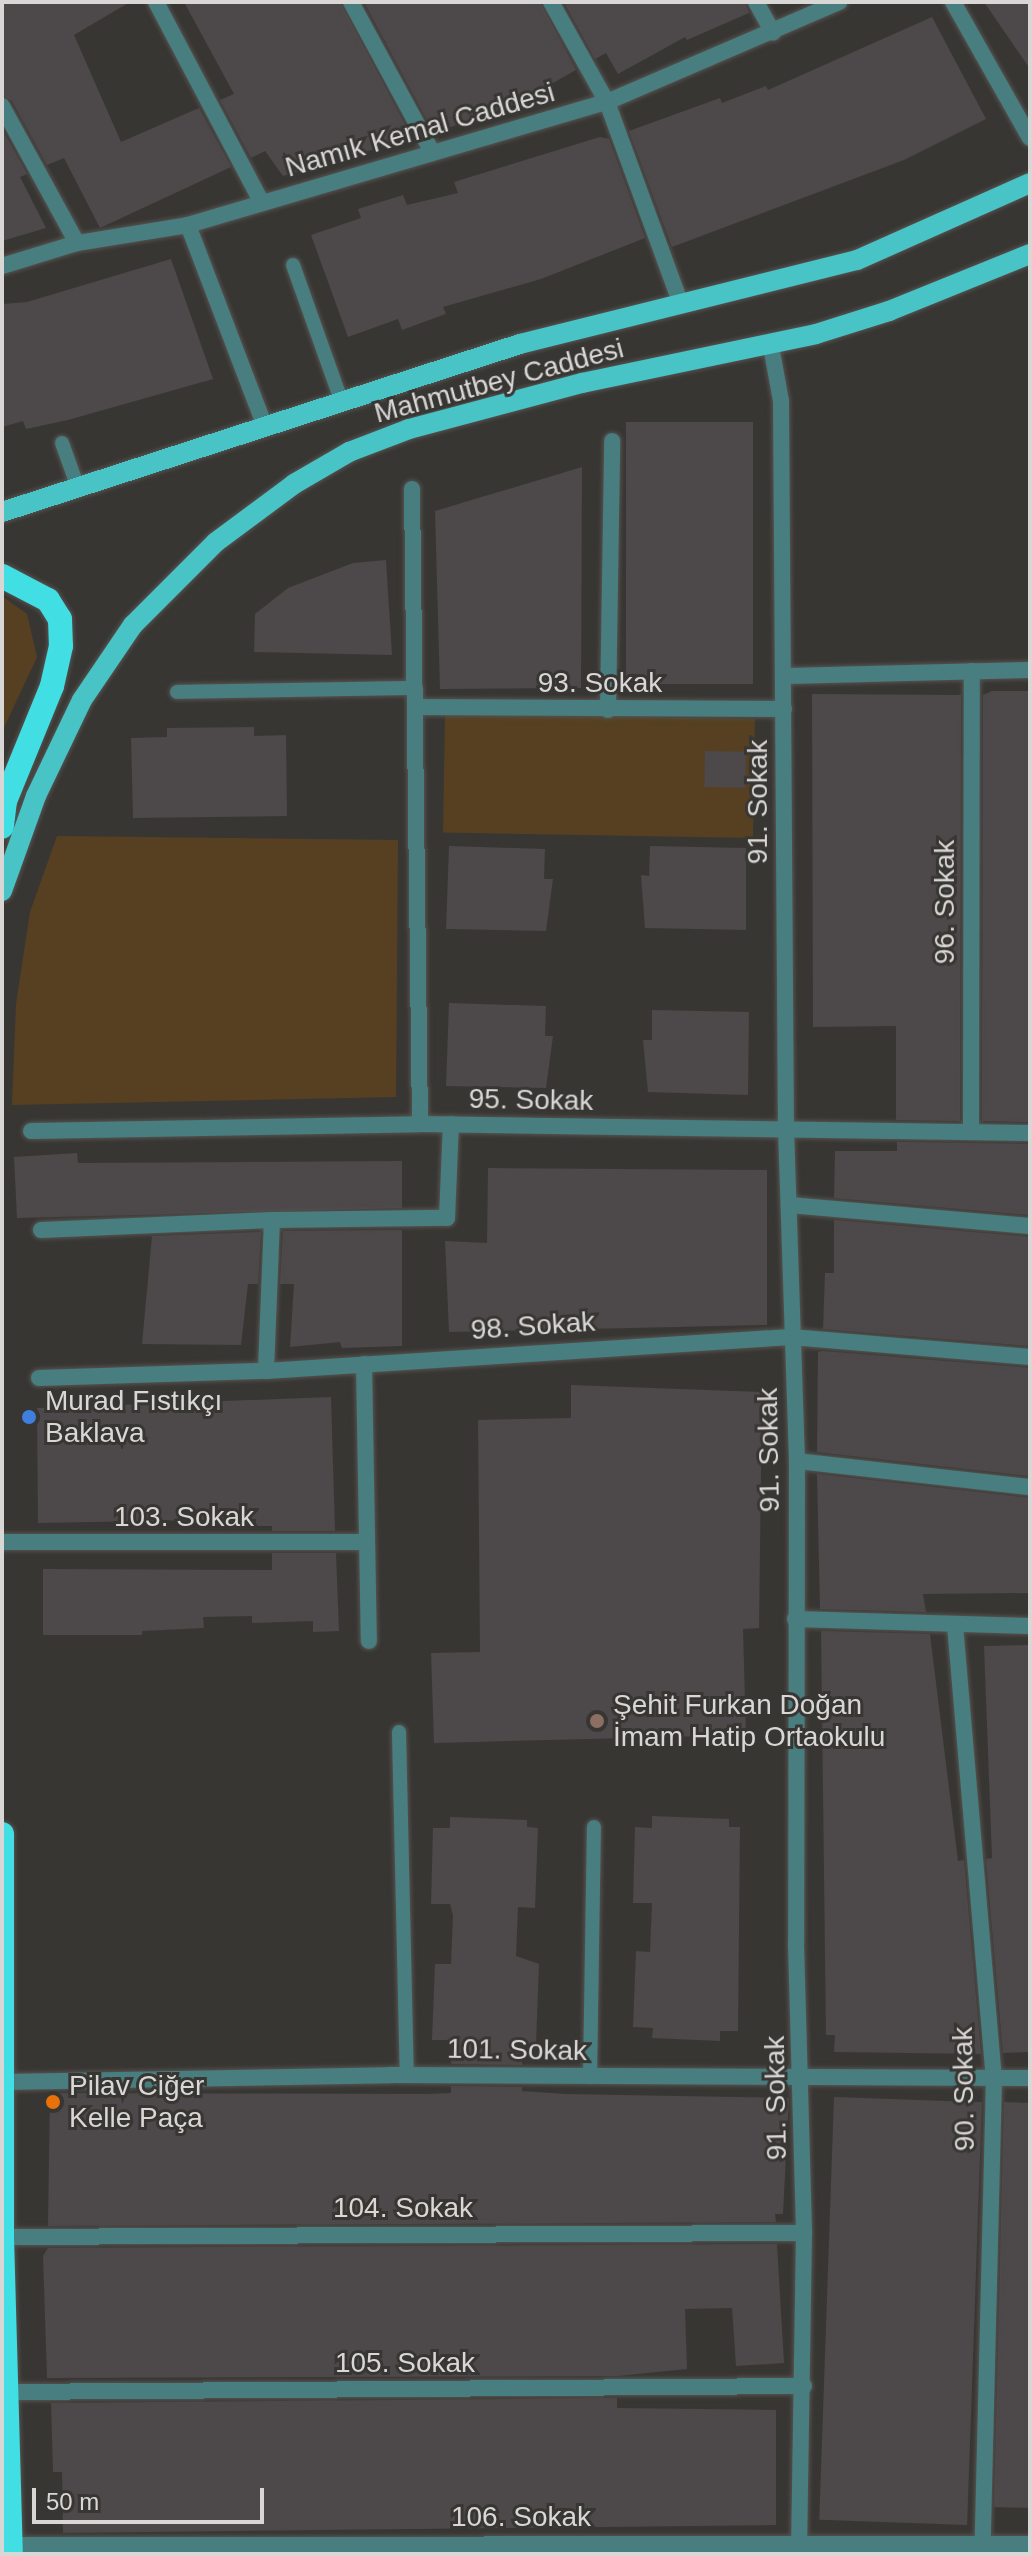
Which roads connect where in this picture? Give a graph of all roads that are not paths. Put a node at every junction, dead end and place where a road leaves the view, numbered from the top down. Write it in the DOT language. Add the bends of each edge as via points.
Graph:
graph roads {
  1 [pos="156,2"];
  2 [pos="351,2"];
  3 [pos="551,2"];
  4 [pos="756,2"];
  5 [pos="839,2"];
  6 [pos="953,2"];
  7 [pos="773,33"];
  8 [pos="607,102"];
  9 [pos="2,106"];
  10 [pos="1030,138"];
  11 [pos="432,152"];
  12 [pos="1030,183"];
  13 [pos="262,203"];
  14 [pos="188,225"];
  15 [pos="77,243"];
  16 [pos="1030,254"];
  17 [pos="293,265"];
  18 [pos="2,266"];
  19 [pos="681,304"];
  20 [pos="771,346"];
  21 [pos="341,400"];
  22 [pos="264,424"];
  23 [pos="612,441"];
  24 [pos="62,443"];
  25 [pos="77,485"];
  26 [pos="412,489"];
  27 [pos="2,512"];
  28 [pos="2,576"];
  29 [pos="1030,670"];
  30 [pos="972,671"];
  31 [pos="785,676"];
  32 [pos="416,688"];
  33 [pos="177,692"];
  34 [pos="417,707"];
  35 [pos="784,709"];
  36 [pos="608,710"];
  37 [pos="2,827"];
  38 [pos="2,891"];
  39 [pos="420,1124"];
  40 [pos="451,1124"];
  41 [pos="786,1129"];
  42 [pos="31,1131"];
  43 [pos="971,1132"];
  44 [pos="1030,1133"];
  45 [pos="789,1205"];
  46 [pos="272,1220"];
  47 [pos="1030,1226"];
  48 [pos="41,1230"];
  49 [pos="791,1337"];
  50 [pos="1030,1357"];
  51 [pos="364,1364"];
  52 [pos="266,1371"];
  53 [pos="39,1378"];
  54 [pos="797,1461"];
  55 [pos="1030,1487"];
  56 [pos="2,1542"];
  57 [pos="367,1542"];
  58 [pos="795,1619"];
  59 [pos="955,1625"];
  60 [pos="1030,1626"];
  61 [pos="369,1641"];
  62 [pos="399,1732"];
  63 [pos="594,1827"];
  64 [pos="2,1834"];
  65 [pos="407,2075"];
  66 [pos="590,2077"];
  67 [pos="994,2078"];
  68 [pos="1030,2078"];
  69 [pos="803,2079"];
  70 [pos="3,2082"];
  71 [pos="804,2233"];
  72 [pos="2,2237"];
  73 [pos="804,2386"];
  74 [pos="5,2392"];
  75 [pos="1030,2544"];
  76 [pos="436,2548"];
  77 [pos="56,2549"];
  78 [pos="623,2549"];
  79 [pos="799,2549"];
  80 [pos="982,2549"];
  81 [pos="11,2550"];
  1 -- 13 [label="street"];
  2 -- 11 [label="street"];
  3 -- 8 [label="street"];
  4 -- 7 [label="street"];
  5 -- 7 [label="street, Namık Kemal Caddesi"];
  6 -- 10 [label="street"];
  7 -- 8 [label="street, Namık Kemal Caddesi"];
  8 -- 11 [label="street, Namık Kemal Caddesi"];
  8 -- 19 [label="street"];
  9 -- 15 [label="street"];
  11 -- 13 [label="street, Namık Kemal Caddesi"];
  12 -- 19 [label="main road, Mahmutbey Caddesi" via="857,260"];
  13 -- 14 [label="street, Namık Kemal Caddesi"];
  14 -- 15 [label="street, Namık Kemal Caddesi"];
  14 -- 22 [label="street"];
  15 -- 18 [label="street, Namık Kemal Caddesi"];
  16 -- 20 [label="main road, Mahmutbey Caddesi" via="889,311"];
  17 -- 21 [label="lane"];
  19 -- 21 [label="main road, Mahmutbey Caddesi" via="520,344"];
  20 -- 31 [label="street, 91. Sokak" via="781,401"];
  20 -- 38 [label="main road, Mahmutbey Caddesi" via="582,383 409,429 349,452 294,484 216,542 133,625 82,700 36,796"];
  21 -- 22 [label="main road, Mahmutbey Caddesi"];
  22 -- 25 [label="main road, Mahmutbey Caddesi"];
  23 -- 36 [label="street"];
  24 -- 25 [label="lane"];
  25 -- 27 [label="main road, Mahmutbey Caddesi"];
  26 -- 32 [label="street"];
  28 -- 37 [label="highway" via="48,600 60,619 61,646 52,686 5,801"];
  29 -- 30 [label="street"];
  30 -- 31 [label="street"];
  30 -- 43 [label="street, 96. Sokak"];
  31 -- 35 [label="street, 91. Sokak"];
  32 -- 33 [label="lane"];
  32 -- 34 [label="street"];
  34 -- 36 [label="street, 93. Sokak"];
  34 -- 39 [label="street"];
  35 -- 36 [label="street, 93. Sokak"];
  35 -- 41 [label="street, 91. Sokak"];
  39 -- 40 [label="street, 95. Sokak"];
  39 -- 42 [label="street, 95. Sokak"];
  40 -- 41 [label="street, 95. Sokak"];
  40 -- 46 [label="street" via="447,1218"];
  41 -- 43 [label="street, 95. Sokak"];
  41 -- 45 [label="street, 91. Sokak"];
  43 -- 44 [label="street, 95. Sokak"];
  45 -- 47 [label="street"];
  45 -- 49 [label="street, 91. Sokak"];
  46 -- 48 [label="street"];
  46 -- 52 [label="street"];
  49 -- 50 [label="street, 98. Sokak"];
  49 -- 51 [label="street, 98. Sokak"];
  49 -- 54 [label="street, 91. Sokak"];
  51 -- 52 [label="street, 98. Sokak"];
  51 -- 57 [label="street"];
  52 -- 53 [label="street, 98. Sokak"];
  54 -- 55 [label="street"];
  54 -- 58 [label="street, 91. Sokak"];
  56 -- 57 [label="street, 103. Sokak"];
  57 -- 61 [label="street"];
  58 -- 59 [label="street"];
  58 -- 69 [label="street, 91. Sokak" via="796,1944"];
  59 -- 60 [label="street"];
  59 -- 67 [label="street, 90. Sokak"];
  62 -- 65 [label="lane"];
  63 -- 66 [label="lane"];
  64 -- 70 [label="highway"];
  65 -- 66 [label="street, 101. Sokak"];
  65 -- 70 [label="street, 101. Sokak"];
  66 -- 69 [label="street, 101. Sokak"];
  67 -- 68 [label="street, 101. Sokak"];
  67 -- 69 [label="street, 101. Sokak"];
  67 -- 80 [label="street, 90. Sokak"];
  69 -- 71 [label="street, 91. Sokak"];
  70 -- 72 [label="highway"];
  71 -- 72 [label="street, 104. Sokak"];
  71 -- 73 [label="street, 91. Sokak"];
  72 -- 74 [label="highway"];
  73 -- 74 [label="street, 105. Sokak"];
  73 -- 79 [label="street, 91. Sokak"];
  74 -- 81 [label="highway"];
  75 -- 80 [label="street, 106. Sokak"];
  76 -- 77 [label="street, 106. Sokak"];
  76 -- 78 [label="street, 106. Sokak"];
  77 -- 81 [label="street, 106. Sokak"];
  78 -- 79 [label="street, 106. Sokak"];
  79 -- 80 [label="street, 106. Sokak"];
}
